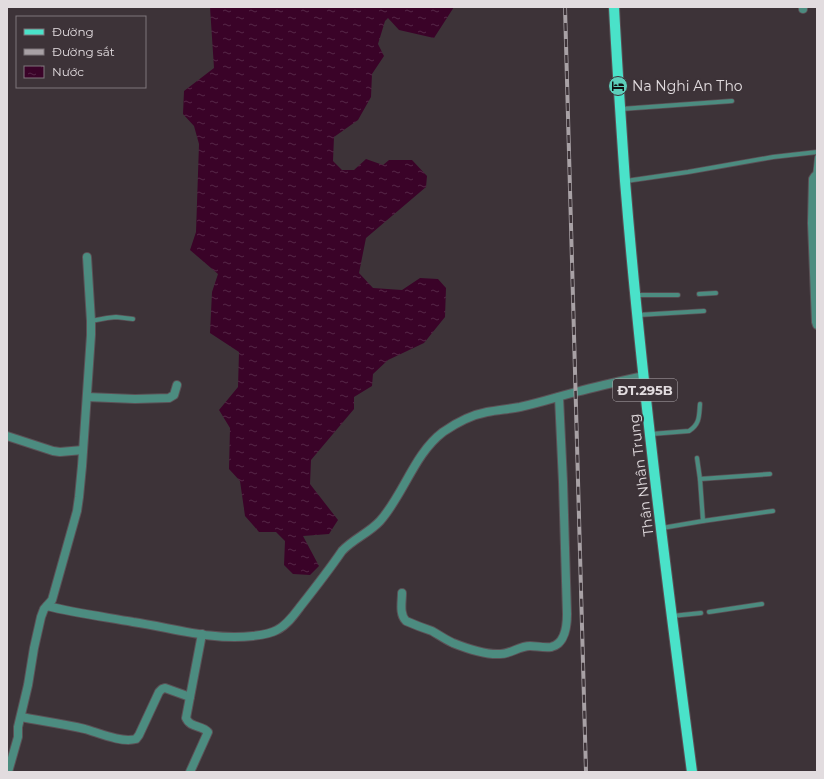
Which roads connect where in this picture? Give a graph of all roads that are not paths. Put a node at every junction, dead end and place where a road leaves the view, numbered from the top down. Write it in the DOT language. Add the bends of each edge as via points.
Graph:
graph roads {
  1 [pos="614,7"];
  2 [pos="732,101"];
  3 [pos="620,109"];
  4 [pos="817,152"];
  5 [pos="817,157"];
  6 [pos="816,176"];
  7 [pos="625,181"];
  8 [pos="87,257"];
  9 [pos="716,293"];
  10 [pos="699,294"];
  11 [pos="636,295"];
  12 [pos="678,295"];
  13 [pos="704,311"];
  14 [pos="638,315"];
  15 [pos="133,320"];
  16 [pos="91,321"];
  17 [pos="817,326"];
  18 [pos="644,376"];
  19 [pos="177,384"];
  20 [pos="87,397"];
  21 [pos="559,397"];
  22 [pos="700,404"];
  23 [pos="651,434"];
  24 [pos="7,436"];
  25 [pos="83,450"];
  26 [pos="697,458"];
  27 [pos="770,474"];
  28 [pos="700,479"];
  29 [pos="773,512"];
  30 [pos="703,521"];
  31 [pos="662,529"];
  32 [pos="402,593"];
  33 [pos="762,604"];
  34 [pos="47,606"];
  35 [pos="709,612"];
  36 [pos="701,613"];
  37 [pos="672,616"];
  38 [pos="202,634"];
  39 [pos="190,696"];
  40 [pos="21,717"];
  41 [pos="8,772"];
  42 [pos="190,772"];
  43 [pos="692,772"];
  1 -- 3 [label="main road, Thân Nhân Trung / ĐT.295B"];
  2 -- 3 [label="lane"];
  3 -- 7 [label="main road, Thân Nhân Trung / ĐT.295B"];
  4 -- 7 [label="lane"];
  5 -- 6 [label="lane"];
  6 -- 17 [label="street" via="813,178 812,223"];
  7 -- 11 [label="main road, Thân Nhân Trung / ĐT.295B"];
  8 -- 16 [label="street"];
  9 -- 10 [label="lane"];
  11 -- 12 [label="lane"];
  11 -- 14 [label="main road, Thân Nhân Trung / ĐT.295B"];
  13 -- 14 [label="lane"];
  14 -- 18 [label="main road, Thân Nhân Trung / ĐT.295B"];
  15 -- 16 [label="lane" via="116,317"];
  16 -- 20 [label="street"];
  18 -- 21 [label="street"];
  18 -- 23 [label="main road, Thân Nhân Trung / ĐT.295B"];
  19 -- 20 [label="street" via="174,395 169,398"];
  20 -- 25 [label="street"];
  21 -- 32 [label="street" via="567,626 557,644 551,647 529,646 503,654 492,654 453,643 406,621 402,614"];
  21 -- 38 [label="street" via="472,416 443,432 422,454 395,502 380,521 342,551 284,626 261,635 243,637 227,638"];
  22 -- 23 [label="lane" via="698,422 689,431"];
  23 -- 31 [label="main road, Thân Nhân Trung / ĐT.295B"];
  24 -- 25 [label="street" via="54,451"];
  25 -- 34 [label="street" via="76,511 52,600"];
  26 -- 28 [label="lane"];
  27 -- 28 [label="lane"];
  28 -- 30 [label="lane"];
  29 -- 30 [label="lane"];
  30 -- 31 [label="lane"];
  31 -- 37 [label="main road, Thân Nhân Trung / ĐT.295B"];
  33 -- 35 [label="lane"];
  34 -- 38 [label="street"];
  34 -- 40 [label="street" via="41,617"];
  36 -- 37 [label="lane"];
  37 -- 43 [label="main road, Thân Nhân Trung / ĐT.295B"];
  38 -- 39 [label="street"];
  39 -- 40 [label="street" via="162,689 136,739 131,740"];
  39 -- 42 [label="street" via="187,720 208,732"];
  40 -- 41 [label="street" via="16,747"];
}
